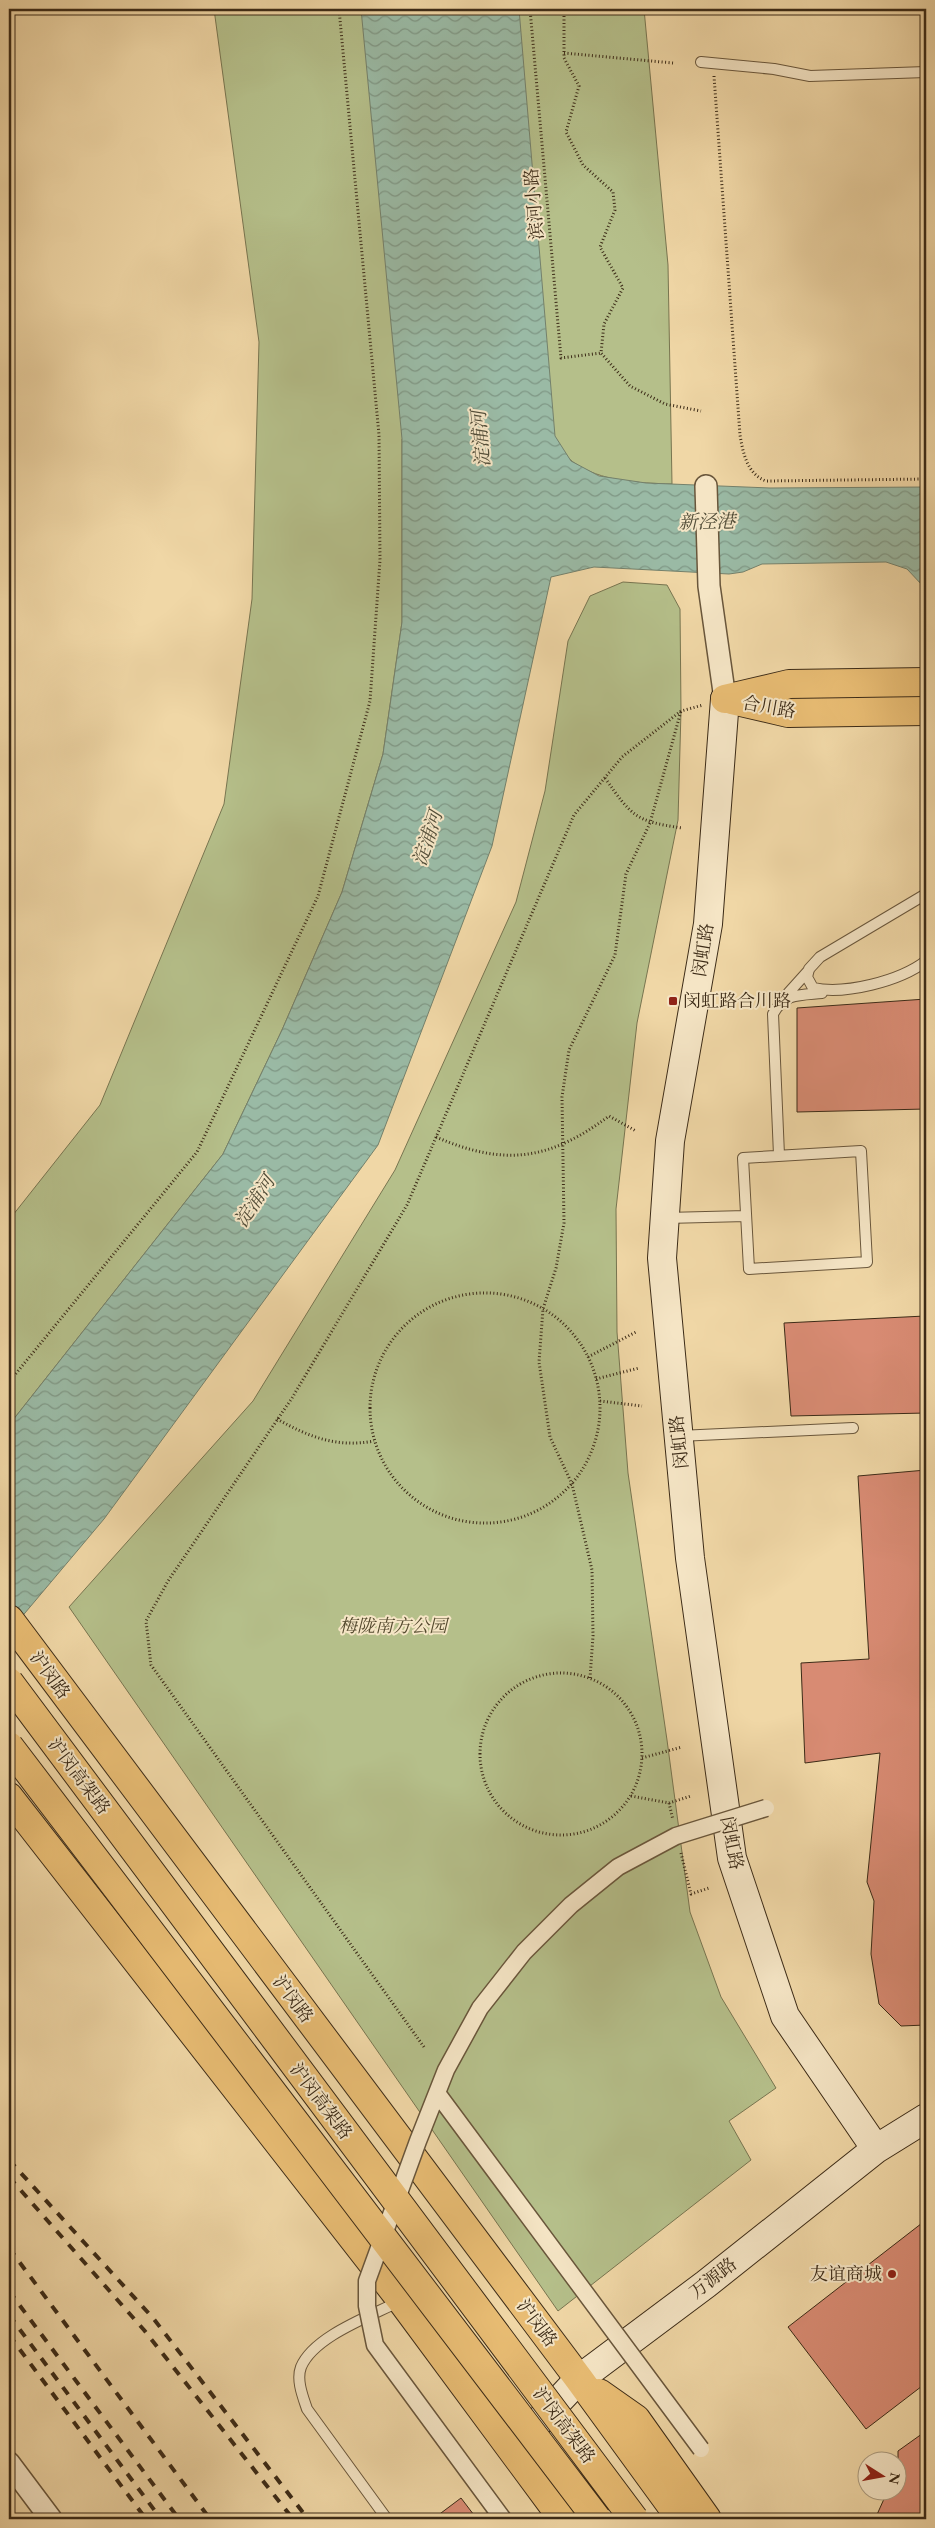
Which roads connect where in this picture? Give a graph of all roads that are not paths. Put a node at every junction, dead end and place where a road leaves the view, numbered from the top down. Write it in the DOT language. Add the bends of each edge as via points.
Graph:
graph roads {
  1 [pos="701,62"];
  2 [pos="926,72"];
  3 [pos="706,486"];
  4 [pos="926,682"];
  5 [pos="725,699"];
  6 [pos="926,711"];
  7 [pos="926,894"];
  8 [pos="926,961"];
  9 [pos="813,965"];
  10 [pos="830,992"];
  11 [pos="779,1002"];
  12 [pos="780,1155"];
  13 [pos="746,1216"];
  14 [pos="664,1218"];
  15 [pos="853,1428"];
  16 [pos="678,1436"];
  17 [pos="9,1618"];
  18 [pos="9,1682"];
  19 [pos="9,1746"];
  20 [pos="9,1797"];
  21 [pos="766,1808"];
  22 [pos="437,2093"];
  23 [pos="926,2118"];
  24 [pos="876,2149"];
  25 [pos="401,2300"];
  26 [pos="579,2379"];
  27 [pos="701,2449"];
  28 [pos="511,2451"];
  29 [pos="9,2464"];
  30 [pos="51,2519"];
  31 [pos="387,2519"];
  32 [pos="503,2519"];
  33 [pos="563,2519"];
  34 [pos="597,2519"];
  35 [pos="634,2519"];
  36 [pos="681,2519"];
  37 [pos="708,2519"];
  1 -- 2 [label="lane" via="810,76"];
  3 -- 5 [label="street" via="709,586"];
  4 -- 5 [label="main road, 合川路" via="789,684"];
  5 -- 6 [label="main road, 合川路" via="788,713"];
  5 -- 14 [label="main road, 闵虹路" via="708,924 670,1141"];
  7 -- 9 [label="lane" via="820,957"];
  8 -- 10 [label="lane" via="874,984"];
  9 -- 10 [label="lane" via="807,977 813,988"];
  9 -- 11 [label="lane"];
  10 -- 11 [label="lane" via="790,997"];
  11 -- 12 [label="lane" via="773,1014 772,1033"];
  12 -- 13 [label="lane" via="743,1158"];
  12 -- 13 [label="lane" via="860,1150 867,1262 749,1269"];
  13 -- 14 [label="lane"];
  14 -- 16 [label="main road, 闵虹路" via="662,1258"];
  15 -- 16 [label="lane"];
  16 -- 24 [label="main road, 闵虹路" via="690,1558 732,1858 786,2016"];
  17 -- 26 [label="main road, 沪闵路"];
  18 -- 35 [label="main road, 沪闵高架路, bridge"];
  19 -- 34 [label="main road, 沪闵高架路, bridge"];
  20 -- 25 [label="main road"];
  21 -- 22 [label="street, bridge" via="676,1836 618,1867 571,1905 524,1952 480,2008"];
  22 -- 27 [label="street, bridge"];
  22 -- 32 [label="street, bridge" via="366,2281 367,2306 375,2345"];
  23 -- 24 [label="main road, 万源路"];
  24 -- 26 [label="main road, 万源路" via="706,2284"];
  25 -- 28 [label="main road"];
  25 -- 31 [label="lane" via="327,2338 312,2350 301,2368 301,2392 307,2409"];
  26 -- 28 [label="main road, 万源路"];
  26 -- 36 [label="main road, 沪闵路"];
  26 -- 37 [label="main road, 沪闵路" via="636,2419"];
  28 -- 33 [label="main road"];
  29 -- 30 [label="street"];
}
